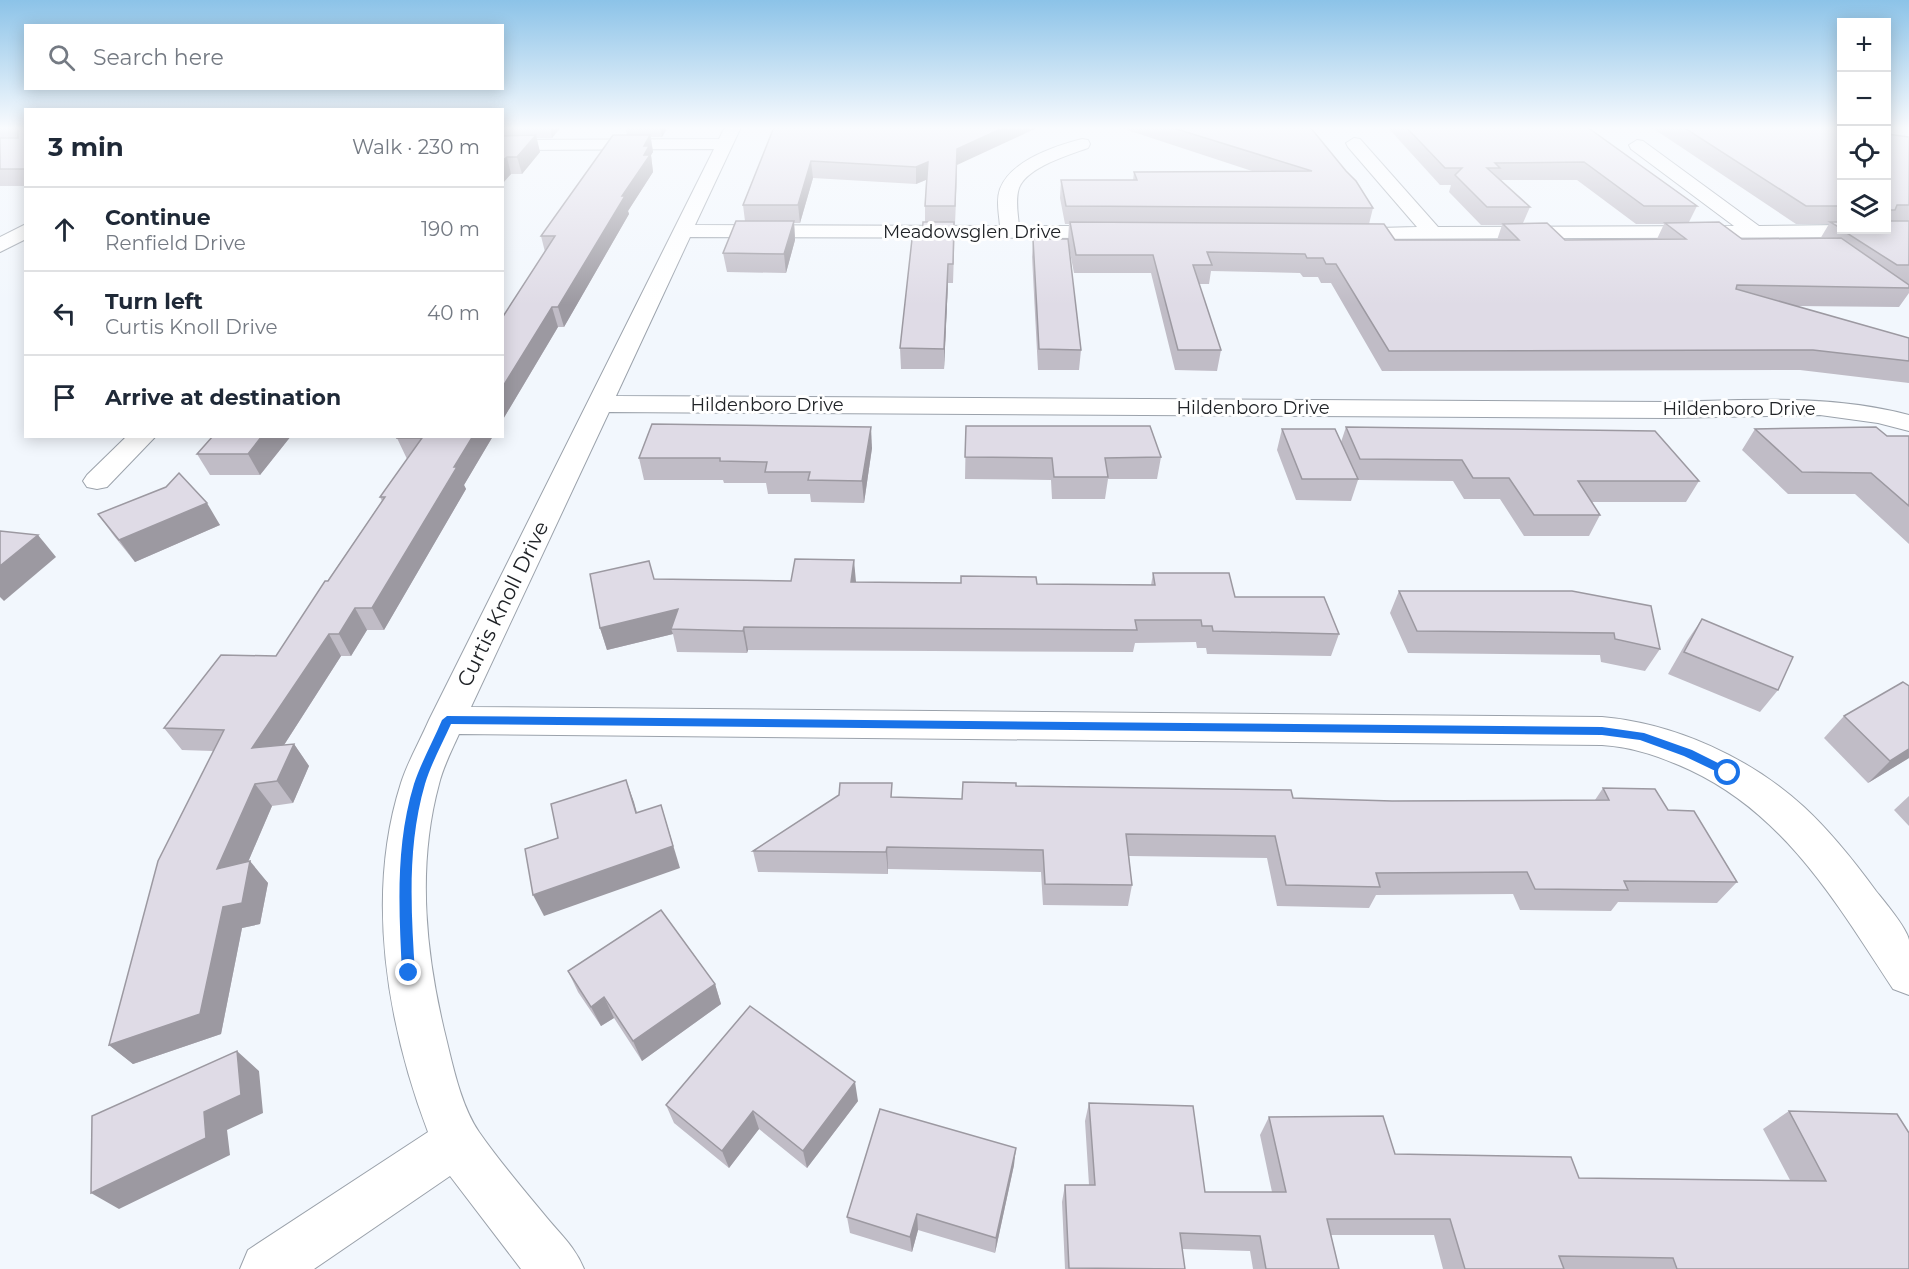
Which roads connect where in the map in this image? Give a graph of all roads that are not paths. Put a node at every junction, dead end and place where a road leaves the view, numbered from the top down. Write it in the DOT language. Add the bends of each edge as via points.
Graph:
graph roads {
  1 [pos="704,186"];
  2 [pos="1011,186"];
  3 [pos="1392,186"];
  4 [pos="1693,186"];
  5 [pos="24,231"];
  6 [pos="683,231"];
  7 [pos="1909,231"];
  8 [pos="1010,232"];
  9 [pos="1129,232"];
  10 [pos="1755,232"];
  11 [pos="1328,233"];
  12 [pos="1434,234"];
  13 [pos="0,246"];
  14 [pos="599,404"];
  15 [pos="1907,422"];
  16 [pos="141,438"];
  17 [pos="97,481"];
  18 [pos="447,720"];
  19 [pos="1909,974"];
  20 [pos="457,1142"];
  21 [pos="267,1269"];
  22 [pos="557,1269"];
  1 -- 6 [label="street, Curtis Knoll Drive"];
  2 -- 8 [label="street" via="1008,197"];
  3 -- 12 [label="street"];
  4 -- 10 [label="street"];
  5 -- 13 [label="street"];
  6 -- 8 [label="street, Meadowsglen Drive"];
  6 -- 14 [label="street, Curtis Knoll Drive"];
  7 -- 10 [label="street"];
  8 -- 9 [label="street, Meadowsglen Drive"];
  10 -- 12 [label="street"];
  11 -- 12 [label="street"];
  14 -- 15 [label="street, Hildenboro Drive" via="1802,408 1851,411"];
  14 -- 18 [label="street, Curtis Knoll Drive"];
  16 -- 17 [label="street"];
  18 -- 19 [label="street" via="1602,731 1641,736 1728,773 1773,802 1806,833 1837,871"];
  18 -- 20 [label="street, Curtis Knoll Drive" via="420,784 406,846 405,910 409,973 426,1055"];
  20 -- 21 [label="street"];
  20 -- 22 [label="street, Curtis Knoll Drive" via="537,1249"];
}
